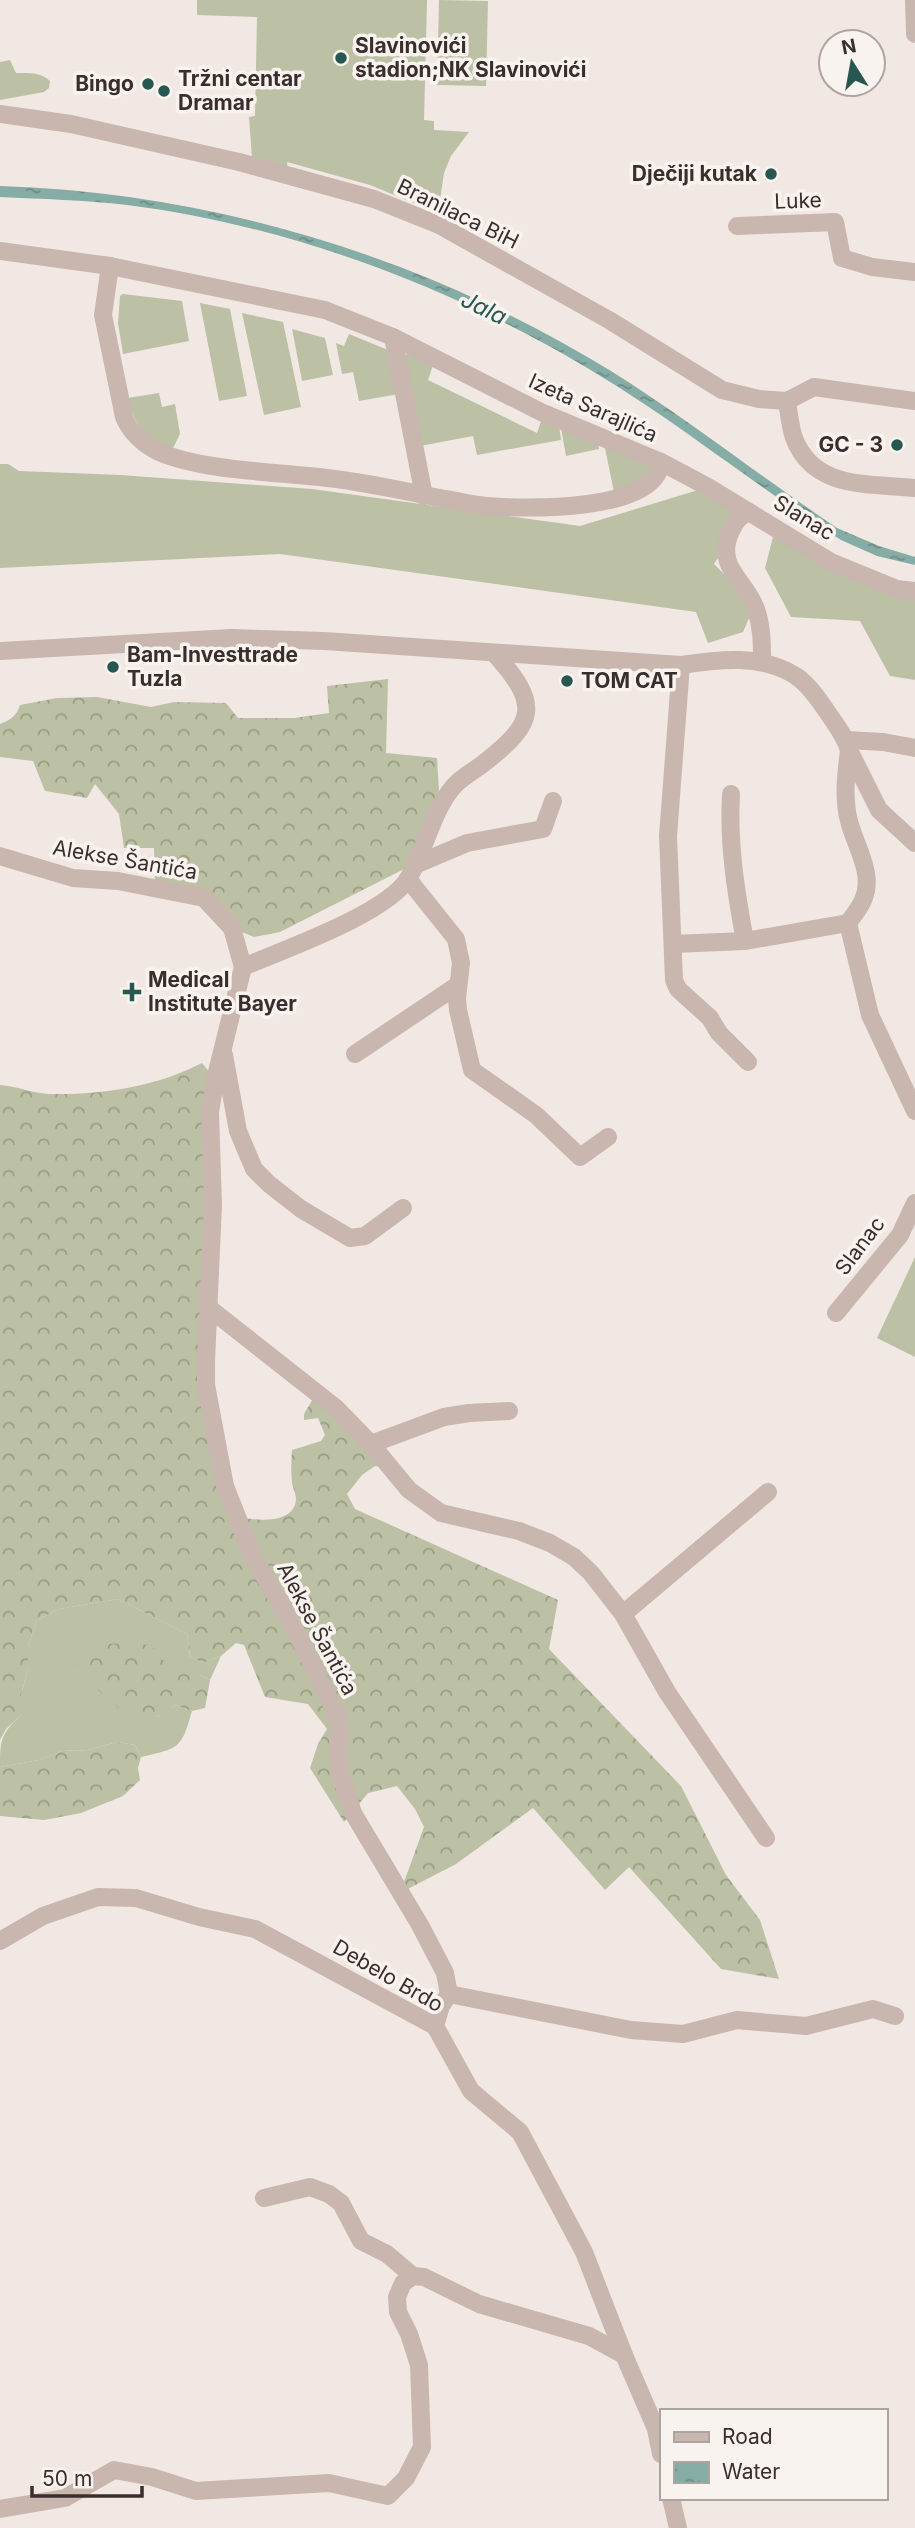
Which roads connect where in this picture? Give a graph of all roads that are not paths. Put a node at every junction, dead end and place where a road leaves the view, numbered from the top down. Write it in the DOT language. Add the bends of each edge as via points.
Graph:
graph roads {
  1 [pos="914,0"];
  2 [pos="915,34"];
  3 [pos="0,114"];
  4 [pos="737,226"];
  5 [pos="0,251"];
  6 [pos="110,267"];
  7 [pos="915,272"];
  8 [pos="393,337"];
  9 [pos="787,401"];
  10 [pos="915,401"];
  11 [pos="660,462"];
  12 [pos="915,488"];
  13 [pos="425,495"];
  14 [pos="749,512"];
  15 [pos="915,591"];
  16 [pos="0,651"];
  17 [pos="494,653"];
  18 [pos="762,662"];
  19 [pos="681,665"];
  20 [pos="847,745"];
  21 [pos="915,748"];
  22 [pos="731,794"];
  23 [pos="553,800"];
  24 [pos="915,843"];
  25 [pos="0,856"];
  26 [pos="412,872"];
  27 [pos="848,923"];
  28 [pos="745,941"];
  29 [pos="673,944"];
  30 [pos="243,967"];
  31 [pos="458,985"];
  32 [pos="224,1052"];
  33 [pos="355,1054"];
  34 [pos="748,1062"];
  35 [pos="915,1111"];
  36 [pos="608,1138"];
  37 [pos="915,1203"];
  38 [pos="403,1208"];
  39 [pos="209,1308"];
  40 [pos="836,1313"];
  41 [pos="509,1411"];
  42 [pos="371,1444"];
  43 [pos="768,1492"];
  44 [pos="623,1614"];
  45 [pos="766,1838"];
  46 [pos="0,1941"];
  47 [pos="449,1994"];
  48 [pos="895,2016"];
  49 [pos="435,2026"];
  50 [pos="264,2198"];
  51 [pos="413,2276"];
  52 [pos="624,2355"];
  53 [pos="660,2449"];
  54 [pos="671,2500"];
  55 [pos="0,2509"];
  56 [pos="678,2528"];
  1 -- 2 [label="street"];
  3 -- 9 [label="street, Branilaca BiH" via="71,124 239,162 374,199 439,225 610,320 722,390"];
  4 -- 7 [label="street, Luke" via="835,222 842,258"];
  5 -- 6 [label="street, Izeta Sarajlića"];
  6 -- 8 [label="street, Izeta Sarajlića" via="325,310"];
  6 -- 13 [label="street, Izeta Sarajlića" via="103,315 121,405 131,430 149,447 172,457 218,466"];
  8 -- 11 [label="street, Izeta Sarajlića" via="541,412"];
  8 -- 13 [label="street"];
  9 -- 10 [label="street, Branilaca BiH" via="814,387"];
  9 -- 12 [label="street" via="793,436 805,460 822,474"];
  11 -- 13 [label="street, Izeta Sarajlića" via="644,487 599,503 487,506"];
  11 -- 14 [label="street"];
  14 -- 15 [label="street, Slanac" via="831,562 897,589"];
  14 -- 18 [label="street, Slanac" via="740,515 729,534 726,552 729,567 755,604 762,630"];
  16 -- 17 [label="street" via="231,638"];
  17 -- 19 [label="street"];
  17 -- 26 [label="street" via="523,692 526,715 514,738 455,785"];
  18 -- 19 [label="street" via="727,658"];
  18 -- 20 [label="street" via="796,676 810,689"];
  19 -- 29 [label="street" via="668,836"];
  20 -- 21 [label="street" via="883,742"];
  20 -- 24 [label="street" via="879,810"];
  20 -- 27 [label="street" via="846,804 867,882 864,899"];
  22 -- 28 [label="street" via="733,867"];
  23 -- 26 [label="street" via="543,829 467,843"];
  25 -- 30 [label="street, Alekse Šantića" via="73,877 204,898 232,928"];
  26 -- 30 [label="street" via="385,902"];
  26 -- 31 [label="street" via="456,939 461,964"];
  27 -- 28 [label="street"];
  27 -- 35 [label="street" via="870,1015"];
  28 -- 29 [label="street"];
  29 -- 34 [label="street" via="678,989"];
  30 -- 32 [label="street, Alekse Šantića"];
  31 -- 33 [label="street"];
  31 -- 36 [label="street" via="458,1010 472,1070 536,1115 580,1157"];
  32 -- 38 [label="street, Alekse Šantića" via="238,1131 254,1169 270,1184 350,1238 365,1236"];
  32 -- 39 [label="street, Alekse Šantića" via="210,1112"];
  37 -- 40 [label="street, Slanac" via="900,1235"];
  39 -- 42 [label="street" via="336,1408"];
  39 -- 47 [label="street, Alekse Šantića" via="206,1385 225,1486 253,1557 338,1717 339,1769 352,1813 420,1925 445,1973"];
  41 -- 42 [label="street" via="444,1417"];
  42 -- 44 [label="street" via="409,1490 441,1513 519,1531 574,1557"];
  43 -- 44 [label="street"];
  44 -- 45 [label="street" via="667,1692"];
  46 -- 49 [label="street, Debelo Brdo" via="43,1916 98,1897 136,1898 256,1929"];
  47 -- 48 [label="street" via="631,2029 683,2034 737,2020 806,2026 873,2009"];
  47 -- 49 [label="street"];
  49 -- 52 [label="street, Debelo Brdo" via="471,2091 520,2132 584,2252"];
  50 -- 51 [label="street" via="310,2187 329,2194 341,2203 361,2241 387,2254"];
  51 -- 52 [label="street" via="480,2304 589,2336"];
  51 -- 55 [label="street" via="403,2283 397,2297 398,2312 419,2365 422,2447 406,2478 388,2496 329,2483 197,2491 114,2470 65,2498"];
  52 -- 53 [label="street, Debelo Brdo"];
  54 -- 56 [label="street"];
}
